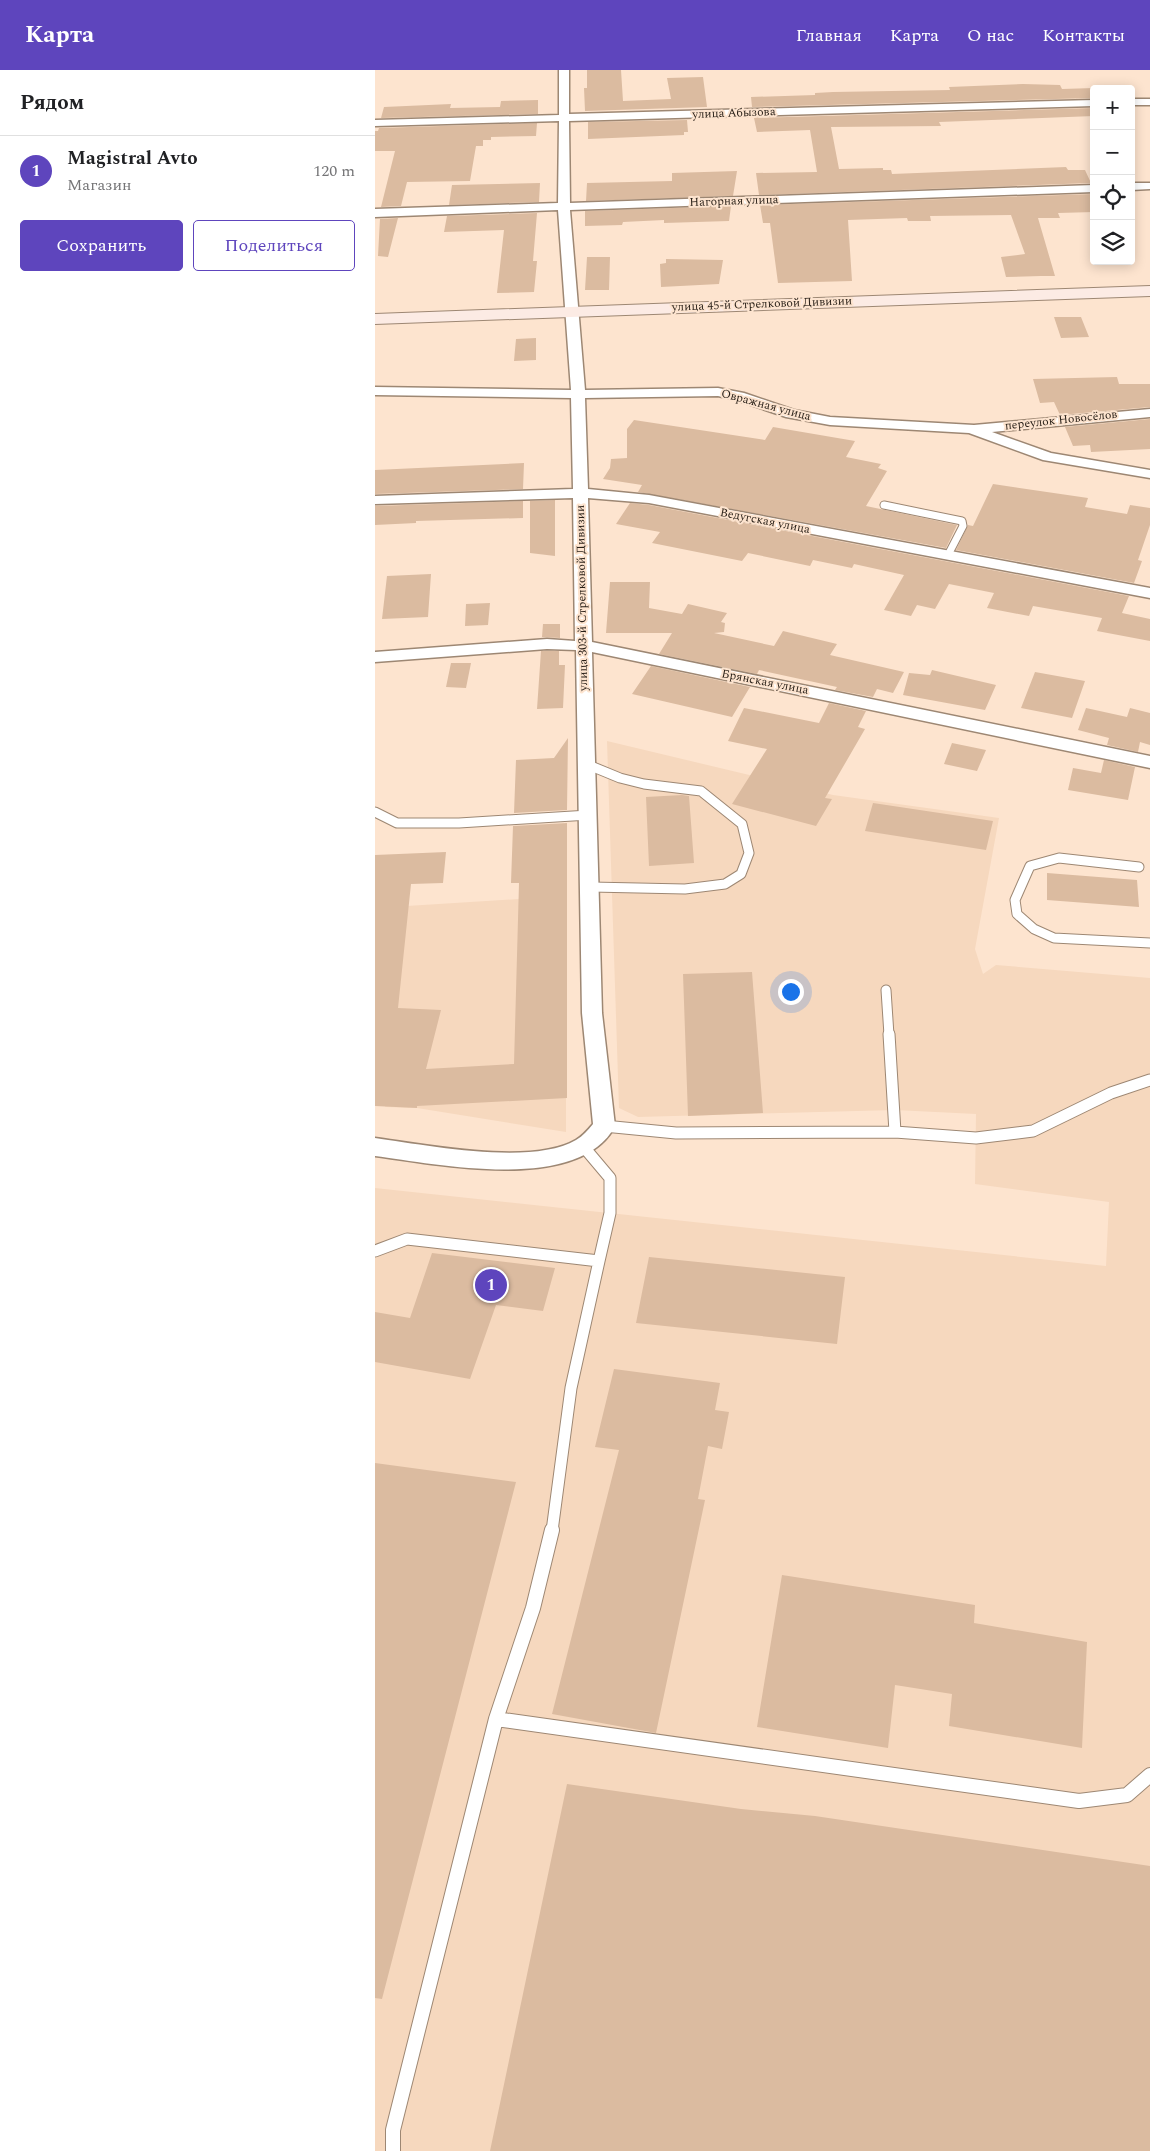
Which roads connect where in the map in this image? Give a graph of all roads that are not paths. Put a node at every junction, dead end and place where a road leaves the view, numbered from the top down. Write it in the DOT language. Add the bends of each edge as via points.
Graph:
graph roads {
  1 [pos="564,70"];
  2 [pos="1135,102"];
  3 [pos="1150,102"];
  4 [pos="1090,103"];
  5 [pos="565,118"];
  6 [pos="375,123"];
  7 [pos="1135,186"];
  8 [pos="1150,186"];
  9 [pos="1090,188"];
  10 [pos="565,207"];
  11 [pos="375,212"];
  12 [pos="1150,290"];
  13 [pos="573,310"];
  14 [pos="375,319"];
  15 [pos="375,391"];
  16 [pos="579,394"];
  17 [pos="1150,413"];
  18 [pos="971,430"];
  19 [pos="1150,474"];
  20 [pos="579,493"];
  21 [pos="375,500"];
  22 [pos="884,505"];
  23 [pos="948,555"];
  24 [pos="1150,593"];
  25 [pos="585,646"];
  26 [pos="375,657"];
  27 [pos="1150,762"];
  28 [pos="587,764"];
  29 [pos="375,812"];
  30 [pos="589,814"];
  31 [pos="1139,867"];
  32 [pos="591,887"];
  33 [pos="1150,943"];
  34 [pos="887,990"];
  35 [pos="1150,1080"];
  36 [pos="604,1126"];
  37 [pos="895,1132"];
  38 [pos="583,1146"];
  39 [pos="375,1147"];
  40 [pos="375,1251"];
  41 [pos="599,1261"];
  42 [pos="496,1719"];
  43 [pos="1150,1775"];
  44 [pos="393,2151"];
  1 -- 5 [label="street, улица 303-й Стрелковой Дивизии"];
  2 -- 3 [label="street"];
  4 -- 5 [label="street, улица Абызова"];
  5 -- 6 [label="street, улица Абызова"];
  5 -- 10 [label="street, улица 303-й Стрелковой Дивизии"];
  7 -- 8 [label="street"];
  9 -- 10 [label="street, Нагорная улица"];
  10 -- 11 [label="street, Нагорная улица"];
  10 -- 13 [label="street, улица 303-й Стрелковой Дивизии"];
  12 -- 13 [label="main road, улица 45-й Стрелковой Дивизии"];
  13 -- 14 [label="main road, улица 45-й Стрелковой Дивизии"];
  13 -- 16 [label="street, улица 303-й Стрелковой Дивизии"];
  15 -- 16 [label="street, Овражная улица"];
  16 -- 18 [label="street, Овражная улица" via="718,392 791,414 830,421"];
  16 -- 20 [label="street, улица 303-й Стрелковой Дивизии"];
  17 -- 18 [label="street, переулок Новосёлов"];
  18 -- 19 [label="street, Овражная улица" via="1048,457"];
  20 -- 21 [label="street, Ведугская улица"];
  20 -- 23 [label="street, Ведугская улица" via="649,499"];
  20 -- 25 [label="street, улица 303-й Стрелковой Дивизии"];
  22 -- 23 [label="lane" via="962,521 963,526"];
  23 -- 24 [label="street, Ведугская улица"];
  25 -- 26 [label="street, Брянская улица" via="547,644"];
  25 -- 27 [label="street, Брянская улица"];
  25 -- 28 [label="street, улица 303-й Стрелковой Дивизии" via="583,676"];
  28 -- 30 [label="street, улица 303-й Стрелковой Дивизии"];
  28 -- 32 [label="lane" via="644,784 701,791 742,824 749,853 741,874 725,884 685,889"];
  29 -- 30 [label="lane" via="397,823 459,824"];
  30 -- 32 [label="street, улица 303-й Стрелковой Дивизии"];
  31 -- 33 [label="lane" via="1059,858 1030,866 1015,900 1017,914 1034,929 1054,938"];
  32 -- 36 [label="street, улица 303-й Стрелковой Дивизии" via="593,1013"];
  34 -- 37 [label="lane"];
  35 -- 37 [label="lane" via="1111,1093 1033,1131 976,1138"];
  36 -- 37 [label="lane" via="676,1133"];
  36 -- 38 [label="street"];
  38 -- 39 [label="street" via="552,1158 507,1161"];
  38 -- 41 [label="lane" via="610,1178 610,1213"];
  40 -- 41 [label="lane" via="407,1239"];
  41 -- 42 [label="lane" via="571,1388 555,1517 533,1608"];
  42 -- 43 [label="lane" via="1079,1801 1127,1795"];
  42 -- 44 [label="lane" via="393,2130"];
}
